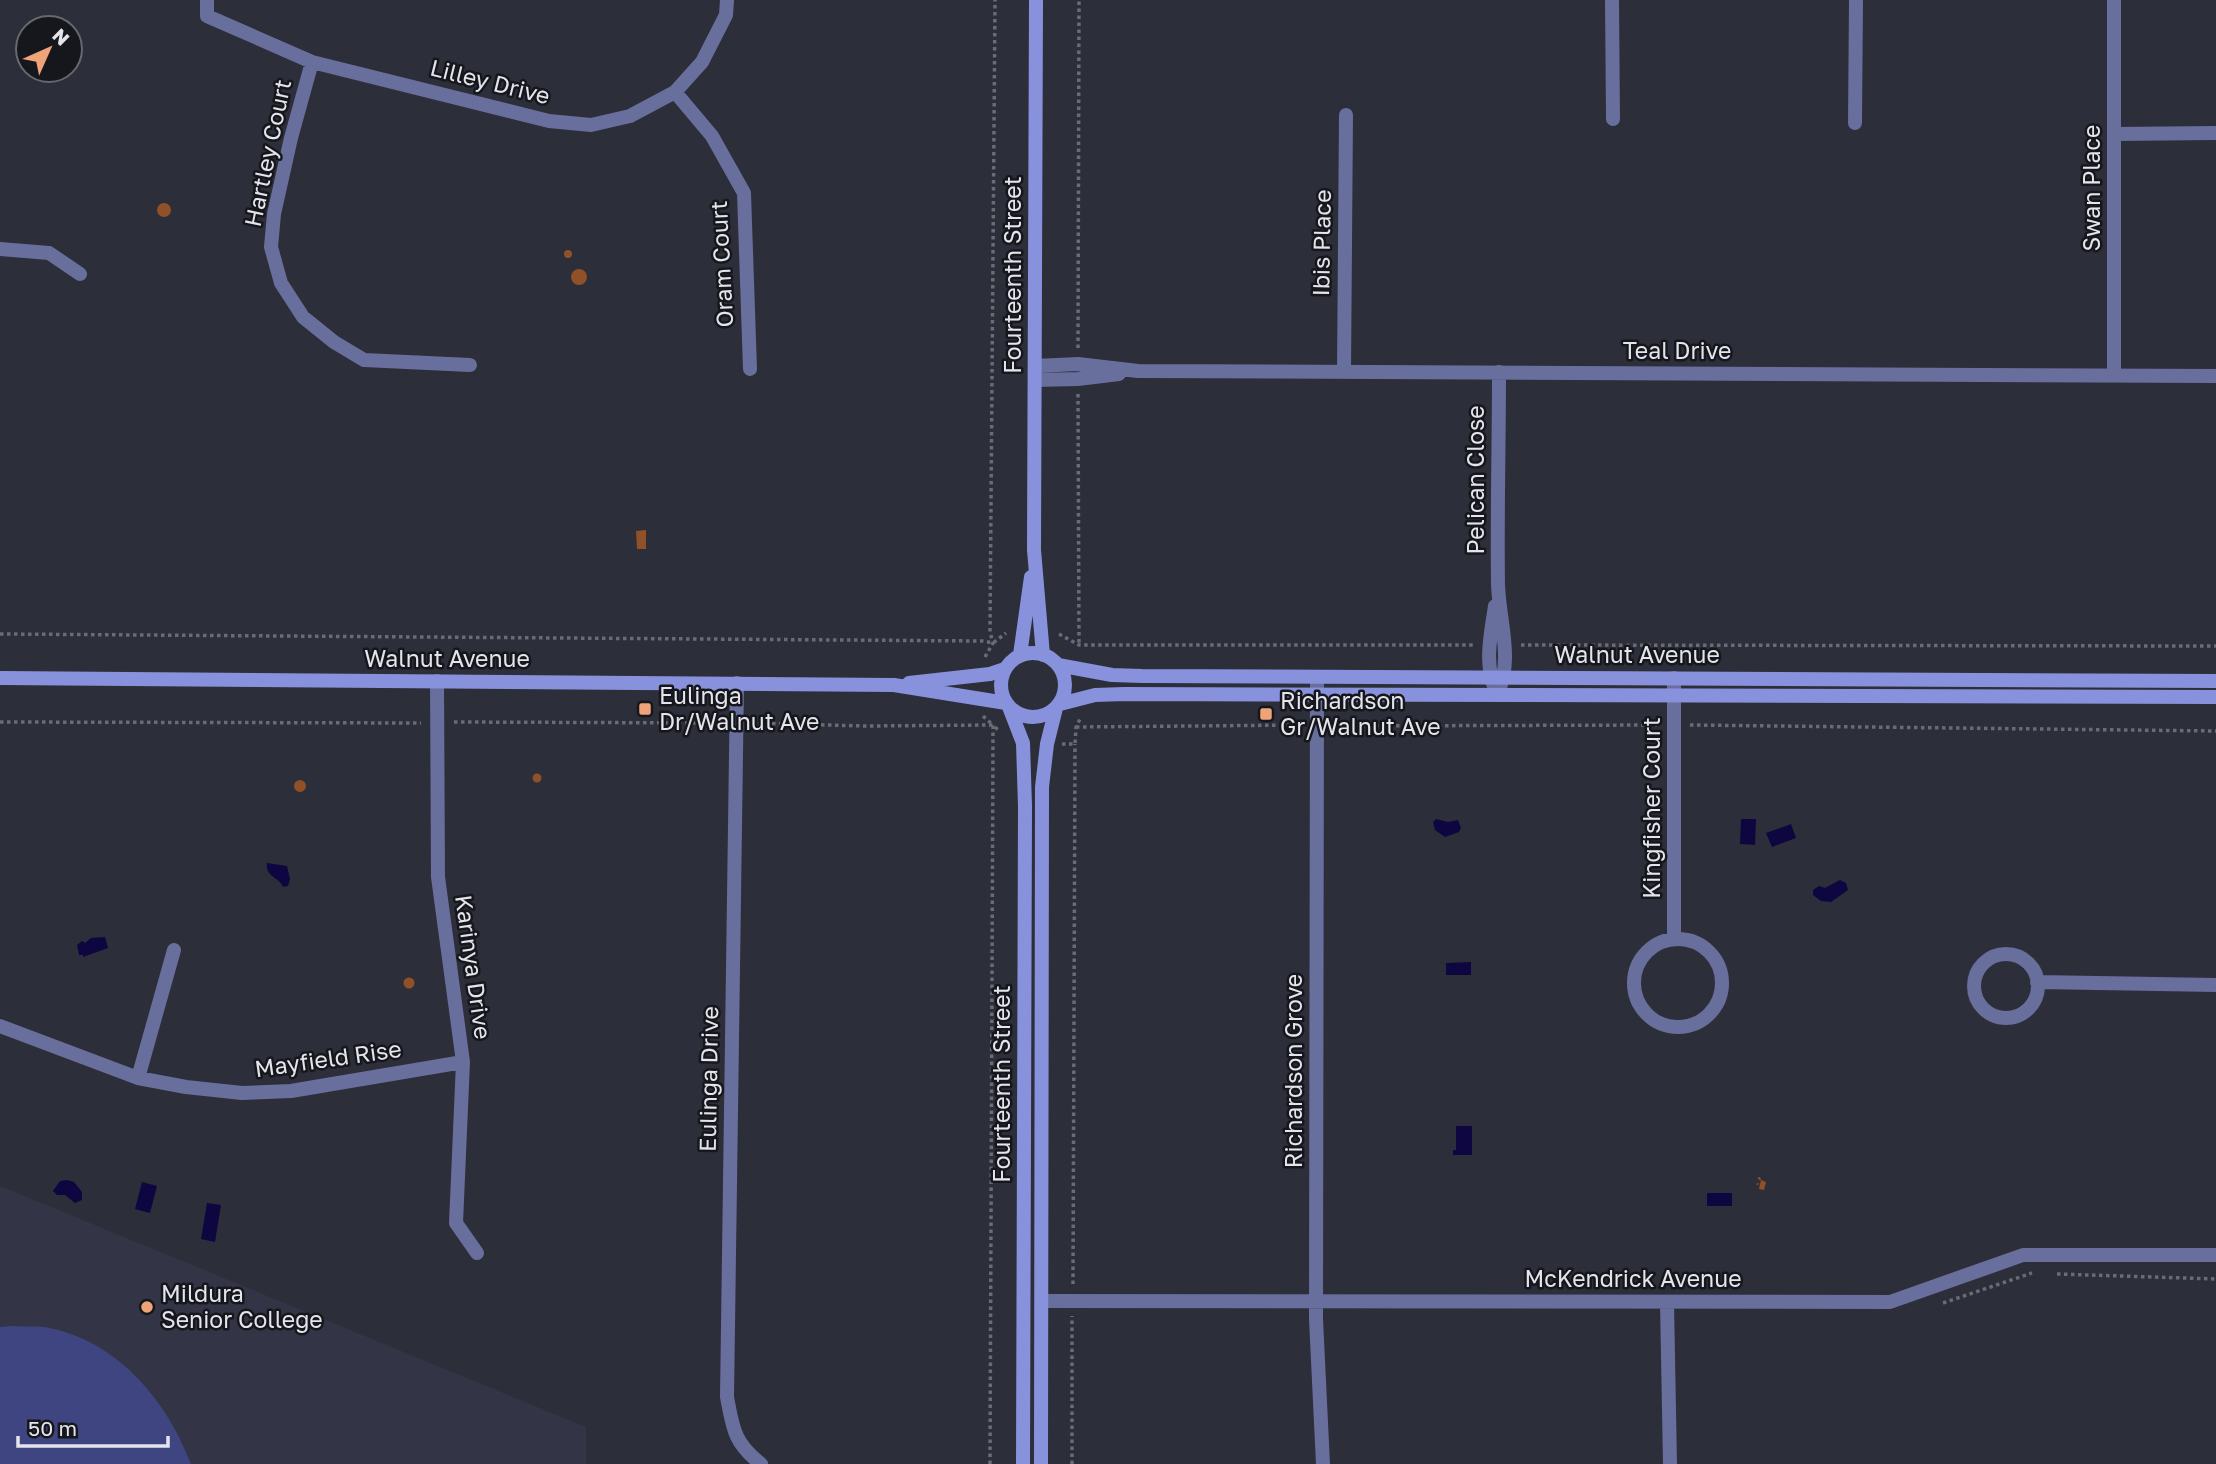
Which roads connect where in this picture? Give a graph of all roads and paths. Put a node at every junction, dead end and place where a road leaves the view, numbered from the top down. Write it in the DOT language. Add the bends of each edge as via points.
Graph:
graph roads {
  1 [pos="208,0"];
  2 [pos="727,0"];
  3 [pos="995,0"];
  4 [pos="1036,0"];
  5 [pos="1079,0"];
  6 [pos="1612,0"];
  7 [pos="1856,0"];
  8 [pos="2114,0"];
  9 [pos="312,62"];
  10 [pos="675,92"];
  11 [pos="1346,115"];
  12 [pos="1613,119"];
  13 [pos="1855,123"];
  14 [pos="2115,134"];
  15 [pos="2216,134"];
  16 [pos="0,249"];
  17 [pos="80,274"];
  18 [pos="1078,363"];
  19 [pos="470,365"];
  20 [pos="750,369"];
  21 [pos="1138,371"];
  22 [pos="1343,372"];
  23 [pos="1499,372"];
  24 [pos="1035,373"];
  25 [pos="2114,376"];
  26 [pos="2216,376"];
  27 [pos="1078,379"];
  28 [pos="1034,550"];
  29 [pos="1498,587"];
  30 [pos="1024,632"];
  31 [pos="1042,632"];
  32 [pos="0,635"];
  33 [pos="993,643"];
  34 [pos="1490,644"];
  35 [pos="1079,645"];
  36 [pos="1505,645"];
  37 [pos="2216,646"];
  38 [pos="1044,654"];
  39 [pos="1020,656"];
  40 [pos="1058,664"];
  41 [pos="1005,668"];
  42 [pos="1317,677"];
  43 [pos="0,678"];
  44 [pos="1490,678"];
  45 [pos="1506,678"];
  46 [pos="1674,678"];
  47 [pos="437,681"];
  48 [pos="2216,681"];
  49 [pos="737,683"];
  50 [pos="894,685"];
  51 [pos="1317,694"];
  52 [pos="1497,695"];
  53 [pos="1675,696"];
  54 [pos="2216,697"];
  55 [pos="1008,705"];
  56 [pos="1058,706"];
  57 [pos="0,722"];
  58 [pos="436,722"];
  59 [pos="738,722"];
  60 [pos="993,725"];
  61 [pos="1675,725"];
  62 [pos="1318,726"];
  63 [pos="2216,730"];
  64 [pos="1023,743"];
  65 [pos="1047,744"];
  66 [pos="1075,744"];
  67 [pos="1674,939"];
  68 [pos="174,950"];
  69 [pos="2037,982"];
  70 [pos="2216,985"];
  71 [pos="0,1026"];
  72 [pos="463,1062"];
  73 [pos="138,1078"];
  74 [pos="477,1253"];
  75 [pos="2216,1255"];
  76 [pos="1042,1301"];
  77 [pos="1073,1301"];
  78 [pos="1315,1301"];
  79 [pos="1667,1302"];
  80 [pos="751,1461"];
  81 [pos="990,1464"];
  82 [pos="1023,1464"];
  83 [pos="1041,1464"];
  84 [pos="1072,1464"];
  85 [pos="1324,1464"];
  86 [pos="1670,1464"];
  1 -- 9 [label="street, Lilley Drive" via="207,16"];
  2 -- 10 [label="street, Lilley Drive" via="726,15 702,62"];
  3 -- 33 [label="path"];
  4 -- 24 [label="street, Fourteenth Street"];
  5 -- 18 [label="path"];
  6 -- 12 [label="street"];
  7 -- 13 [label="street"];
  8 -- 14 [label="street, Swan Place"];
  9 -- 10 [label="street, Lilley Drive" via="549,121 591,125 630,116"];
  9 -- 19 [label="street, Hartley Court" via="274,214 271,247 281,283 303,317 364,360"];
  10 -- 20 [label="street, Oram Court" via="712,136 744,193"];
  11 -- 22 [label="street, Ibis Place"];
  14 -- 15 [label="street"];
  14 -- 25 [label="street, Swan Place"];
  16 -- 17 [label="street" via="50,253"];
  18 -- 21 [label="street, Teal Drive"];
  18 -- 24 [label="street, Teal Drive"];
  21 -- 22 [label="street, Teal Drive"];
  21 -- 27 [label="street, Teal Drive"];
  22 -- 23 [label="street, Teal Drive"];
  23 -- 25 [label="street, Teal Drive"];
  23 -- 29 [label="street, Pelican Close"];
  24 -- 27 [label="street, Teal Drive"];
  24 -- 28 [label="street, Fourteenth Street"];
  25 -- 26 [label="street, Teal Drive"];
  27 -- 35 [label="path"];
  28 -- 30 [label="street, Fourteenth Street"];
  28 -- 31 [label="street, Fourteenth Street"];
  29 -- 34 [label="street, Pelican Close"];
  29 -- 36 [label="street, Pelican Close"];
  30 -- 33 [label="path" via="1006,633"];
  30 -- 39 [label="street, Fourteenth Street"];
  31 -- 35 [label="path" via="1057,633"];
  31 -- 38 [label="street, Fourteenth Street"];
  32 -- 33 [label="path"];
  34 -- 35 [label="path"];
  34 -- 44 [label="street, Pelican Close"];
  36 -- 37 [label="path"];
  36 -- 45 [label="street, Pelican Close"];
  38 -- 39 [label="street"];
  38 -- 40 [label="street"];
  39 -- 41 [label="street"];
  40 -- 42 [label="street, Walnut Avenue" via="1122,676"];
  40 -- 56 [label="street" via="1066,684"];
  41 -- 50 [label="street, Walnut Avenue" via="990,674"];
  41 -- 55 [label="street" via="1001,686"];
  42 -- 44 [label="street, Walnut Avenue"];
  42 -- 51 [label="street, Richardson Grove"];
  43 -- 47 [label="street, Walnut Avenue"];
  44 -- 45 [label="street, Walnut Avenue"];
  44 -- 52 [label="street, Pelican Close"];
  45 -- 46 [label="street, Walnut Avenue"];
  45 -- 52 [label="street, Pelican Close"];
  46 -- 48 [label="street, Walnut Avenue"];
  46 -- 53 [label="street, Kingfisher Court"];
  47 -- 49 [label="street, Walnut Avenue"];
  47 -- 58 [label="street, Karinya Drive"];
  49 -- 50 [label="street, Walnut Avenue"];
  49 -- 59 [label="street, Eulinga Drive"];
  50 -- 55 [label="street, Walnut Avenue"];
  51 -- 52 [label="street, Walnut Avenue"];
  51 -- 56 [label="street, Walnut Avenue" via="1095,695"];
  51 -- 62 [label="street, Richardson Grove"];
  52 -- 53 [label="street, Walnut Avenue"];
  53 -- 54 [label="street, Walnut Avenue"];
  53 -- 61 [label="street, Kingfisher Court"];
  55 -- 56 [label="street" via="1027,717 1048,714"];
  55 -- 64 [label="street, Fourteenth Street"];
  56 -- 65 [label="street, Fourteenth Street"];
  57 -- 58 [label="path"];
  58 -- 59 [label="path"];
  58 -- 72 [label="street, Karinya Drive" via="438,877"];
  59 -- 60 [label="path"];
  59 -- 80 [label="street, Eulinga Drive" via="727,1397 734,1435"];
  60 -- 64 [label="path" via="1015,744"];
  60 -- 81 [label="path"];
  61 -- 62 [label="path"];
  61 -- 63 [label="path"];
  61 -- 67 [label="street, Kingfisher Court"];
  62 -- 66 [label="path" via="1076,727"];
  62 -- 78 [label="street, Richardson Grove"];
  64 -- 82 [label="street, Fourteenth Street"];
  65 -- 66 [label="path"];
  65 -- 76 [label="street, Fourteenth Street" via="1042,787"];
  66 -- 77 [label="path"];
  67 -- 67 [label="street" via="1693,942 1714,957 1722,987 1710,1014 1679,1028 1651,1018 1634,989 1634,974 1642,956"];
  68 -- 73 [label="street"];
  69 -- 69 [label="street" via="2028,1009 2008,1017 1990,1013 1975,997 1978,970 1994,956 2014,955 2024,960"];
  69 -- 70 [label="street"];
  71 -- 73 [label="street, Mayfield Rise"];
  72 -- 73 [label="street, Mayfield Rise" via="268,1093 216,1091"];
  72 -- 74 [label="street, Karinya Drive" via="456,1223"];
  75 -- 79 [label="street, McKendrick Avenue" via="2023,1255 1889,1302"];
  76 -- 77 [label="street, McKendrick Avenue"];
  76 -- 83 [label="street, Fourteenth Street"];
  77 -- 78 [label="street, McKendrick Avenue"];
  77 -- 84 [label="path"];
  78 -- 79 [label="street, McKendrick Avenue"];
  78 -- 85 [label="street, Richardson Grove"];
  79 -- 86 [label="street"];
}
